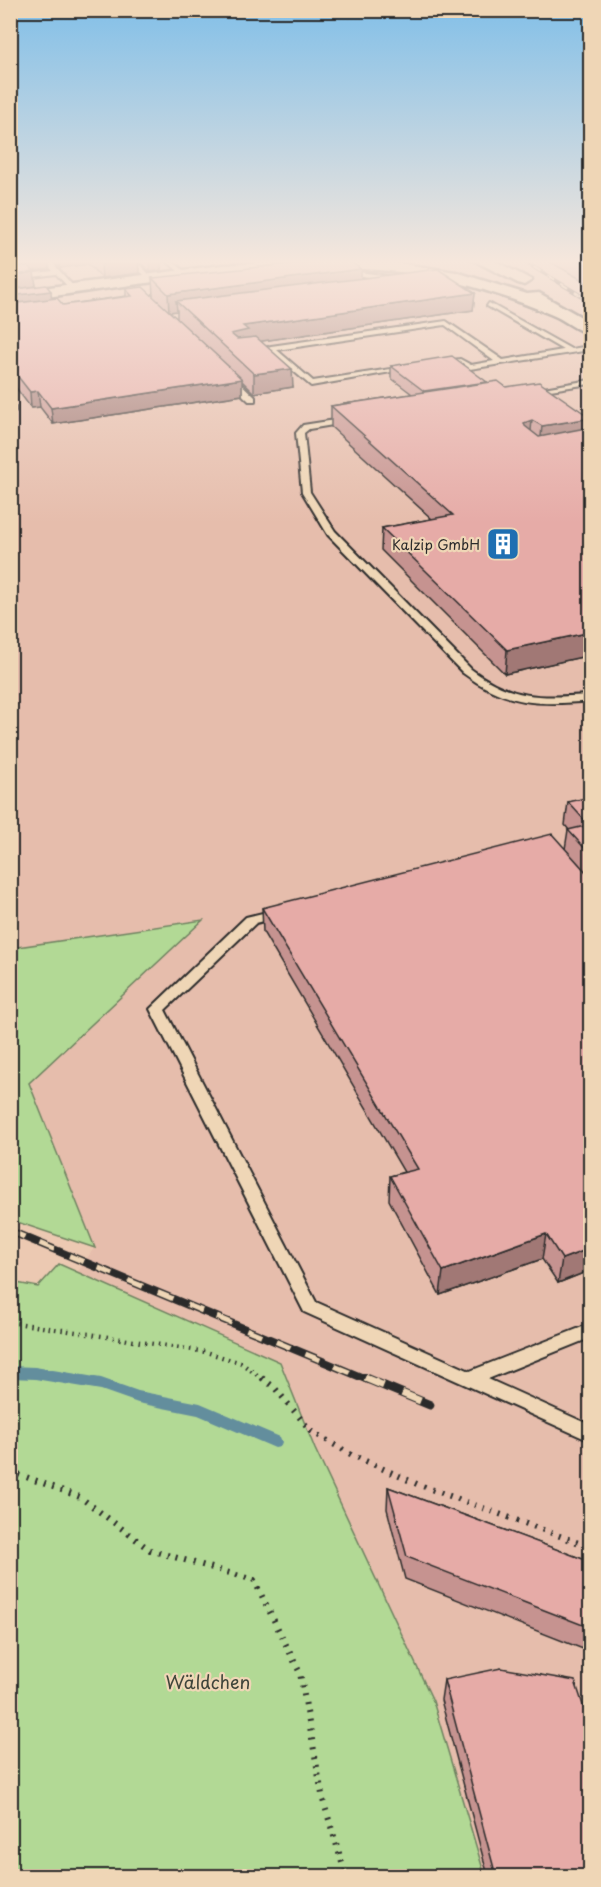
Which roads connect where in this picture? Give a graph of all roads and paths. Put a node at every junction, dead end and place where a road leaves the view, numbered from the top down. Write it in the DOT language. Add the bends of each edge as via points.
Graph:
graph roads {
  1 [pos="278,347"];
  2 [pos="480,347"];
  3 [pos="563,347"];
  4 [pos="271,348"];
  5 [pos="591,348"];
  6 [pos="260,350"];
  7 [pos="570,351"];
  8 [pos="501,362"];
  9 [pos="426,366"];
  10 [pos="414,368"];
  11 [pos="226,374"];
  12 [pos="591,382"];
  13 [pos="519,393"];
  14 [pos="252,399"];
  15 [pos="357,418"];
  16 [pos="591,698"];
  17 [pos="296,908"];
  18 [pos="10,1322"];
  19 [pos="591,1331"];
  20 [pos="468,1379"];
  21 [pos="591,1433"];
  22 [pos="10,1471"];
  23 [pos="591,1547"];
  24 [pos="346,1876"];
  1 -- 4 [label="lane"];
  2 -- 8 [label="lane"];
  3 -- 7 [label="lane"];
  4 -- 6 [label="lane"];
  4 -- 10 [label="lane" via="312,384"];
  5 -- 7 [label="lane"];
  7 -- 8 [label="lane"];
  8 -- 9 [label="lane" via="470,367 460,361"];
  11 -- 14 [label="lane"];
  12 -- 13 [label="lane"];
  15 -- 16 [label="lane" via="306,427 300,433 306,492 331,533 484,684 530,700"];
  17 -- 20 [label="lane" via="251,920 156,1009 310,1307"];
  18 -- 23 [label="path" via="206,1352 241,1363 274,1388 311,1431 352,1455 417,1484"];
  19 -- 20 [label="lane"];
  20 -- 21 [label="lane"];
  22 -- 24 [label="path" via="80,1497 150,1550 254,1580 300,1673 323,1800"];
}
